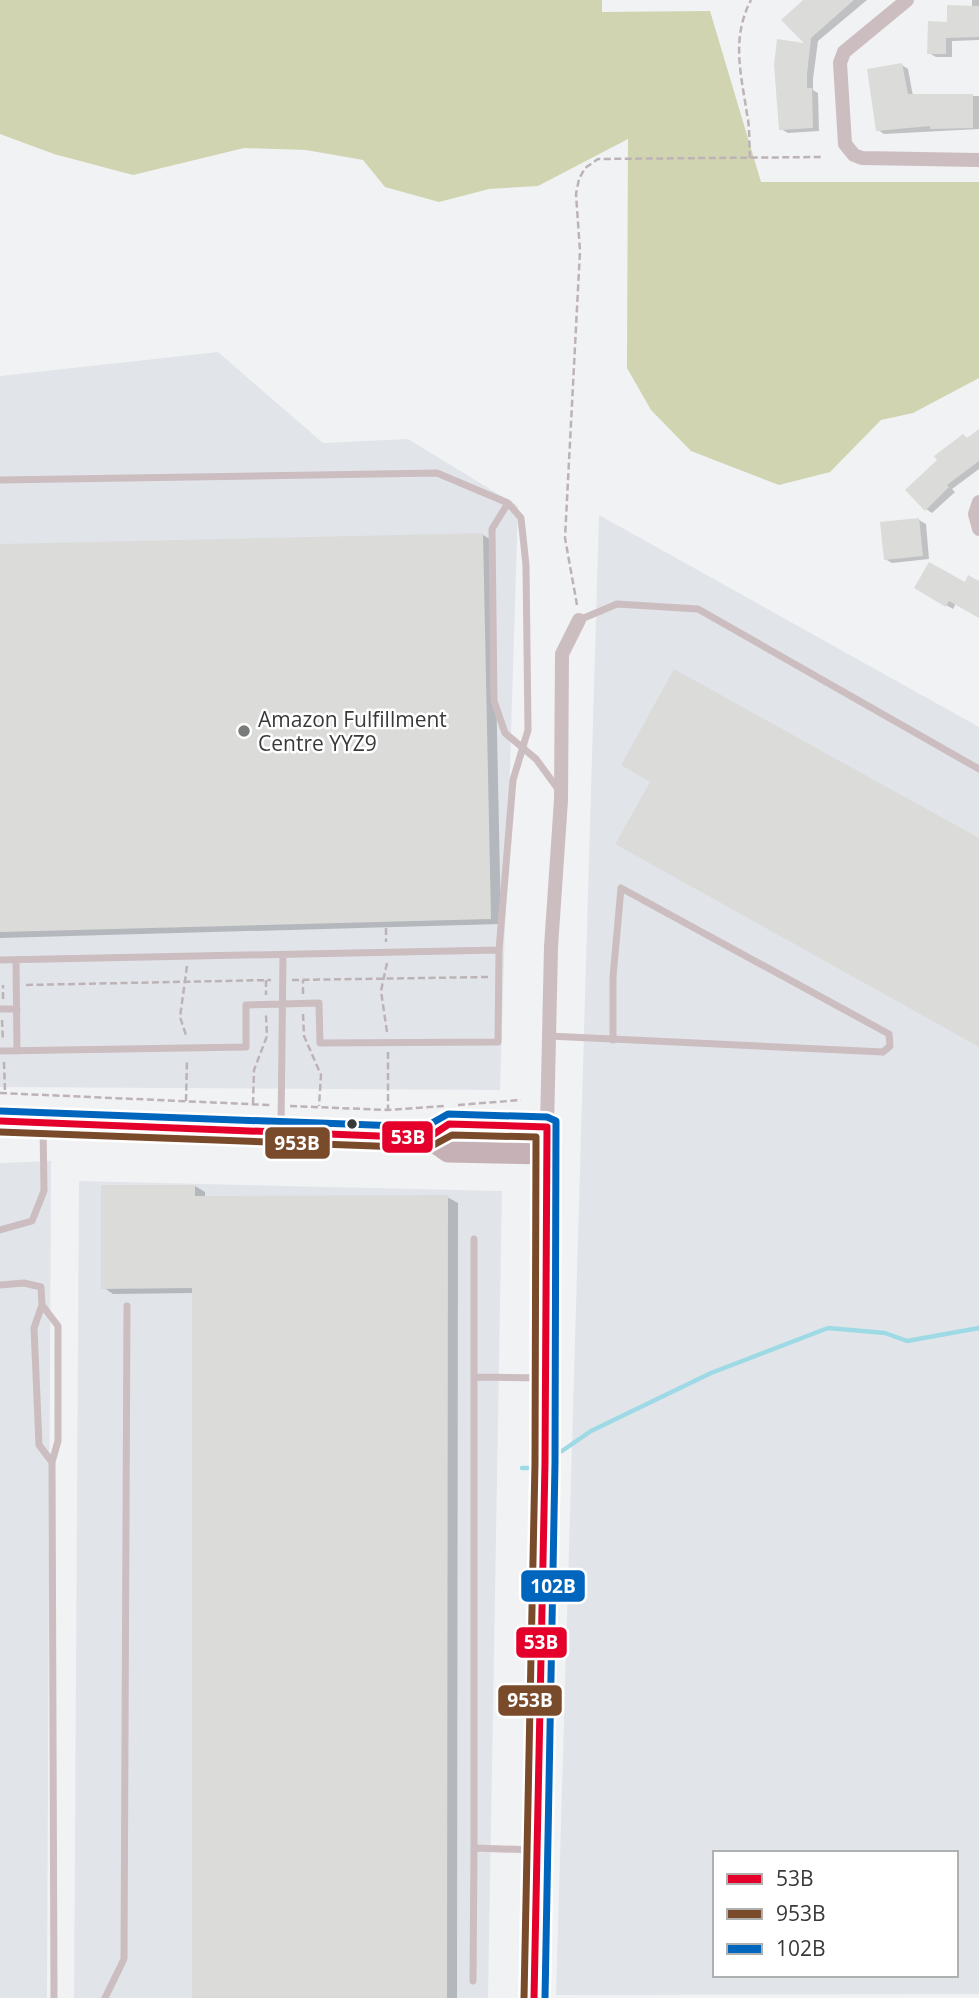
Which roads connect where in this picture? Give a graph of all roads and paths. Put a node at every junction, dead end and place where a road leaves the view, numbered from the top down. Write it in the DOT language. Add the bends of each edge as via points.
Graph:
graph roads {
  1 [pos="751,0"];
  2 [pos="907,0"];
  3 [pos="824,157"];
  4 [pos="750,158"];
  5 [pos="979,160"];
  6 [pos="0,480"];
  7 [pos="979,502"];
  8 [pos="508,503"];
  9 [pos="979,529"];
  10 [pos="579,620"];
  11 [pos="521,747"];
  12 [pos="979,769"];
  13 [pos="561,793"];
  14 [pos="386,928"];
  15 [pos="499,950"];
  16 [pos="386,953"];
  17 [pos="283,955"];
  18 [pos="187,956"];
  19 [pos="0,960"];
  20 [pos="16,960"];
  21 [pos="499,977"];
  22 [pos="383,978"];
  23 [pos="266,980"];
  24 [pos="283,980"];
  25 [pos="183,982"];
  26 [pos="0,985"];
  27 [pos="16,985"];
  28 [pos="266,1004"];
  29 [pos="283,1004"];
  30 [pos="0,1009"];
  31 [pos="17,1009"];
  32 [pos="549,1035"];
  33 [pos="613,1040"];
  34 [pos="388,1042"];
  35 [pos="187,1048"];
  36 [pos="0,1051"];
  37 [pos="17,1051"];
  38 [pos="0,1093"];
  39 [pos="521,1100"];
  40 [pos="186,1101"];
  41 [pos="253,1104"];
  42 [pos="282,1105"];
  43 [pos="388,1110"];
  44 [pos="0,1121"];
  45 [pos="43,1122"];
  46 [pos="547,1127"];
  47 [pos="281,1132"];
  48 [pos="428,1138"];
  49 [pos="546,1154"];
  50 [pos="0,1230"];
  51 [pos="474,1238"];
  52 [pos="0,1285"];
  53 [pos="42,1305"];
  54 [pos="127,1306"];
  55 [pos="474,1377"];
  56 [pos="546,1378"];
  57 [pos="52,1462"];
  58 [pos="474,1848"];
  59 [pos="535,1850"];
  60 [pos="473,1981"];
  61 [pos="54,1998"];
  62 [pos="105,1998"];
  63 [pos="534,1998"];
  1 -- 4 [label="path" via="742,22 738,65"];
  2 -- 5 [label="street" via="844,52 840,63 845,144 854,155 874,159"];
  3 -- 4 [label="path"];
  4 -- 10 [label="path" via="598,159 579,178 580,251 565,538"];
  6 -- 8 [label="lane" via="437,473"];
  7 -- 9 [label="street" via="975,514"];
  8 -- 11 [label="lane" via="521,518 526,565 528,730"];
  8 -- 11 [label="lane" via="492,529 494,701 505,733"];
  10 -- 12 [label="lane" via="617,604 698,609"];
  10 -- 13 [label="street" via="562,654"];
  11 -- 13 [label="lane"];
  11 -- 15 [label="lane" via="513,780"];
  13 -- 32 [label="street"];
  14 -- 16 [label="path"];
  15 -- 16 [label="lane"];
  15 -- 21 [label="lane"];
  16 -- 17 [label="lane"];
  16 -- 22 [label="path"];
  17 -- 18 [label="lane"];
  17 -- 24 [label="lane"];
  18 -- 20 [label="lane"];
  18 -- 25 [label="path"];
  19 -- 20 [label="lane"];
  20 -- 27 [label="lane"];
  21 -- 22 [label="path"];
  21 -- 34 [label="lane" via="498,1042"];
  22 -- 24 [label="path"];
  22 -- 34 [label="path" via="382,1012"];
  23 -- 24 [label="path"];
  23 -- 25 [label="path"];
  23 -- 28 [label="path"];
  24 -- 29 [label="lane"];
  25 -- 27 [label="path"];
  25 -- 35 [label="path" via="180,1017"];
  26 -- 27 [label="path"];
  27 -- 31 [label="lane"];
  28 -- 29 [label="lane"];
  28 -- 35 [label="lane" via="246,1005 246,1047"];
  28 -- 41 [label="path" via="267,1037 254,1070"];
  29 -- 34 [label="lane" via="320,1003 320,1043"];
  29 -- 42 [label="lane"];
  30 -- 31 [label="lane"];
  31 -- 37 [label="lane"];
  32 -- 33 [label="lane"];
  32 -- 46 [label="street"];
  33 -- 33 [label="lane" via="883,1052 890,1046 888,1034 621,888"];
  34 -- 43 [label="path"];
  35 -- 37 [label="lane"];
  35 -- 40 [label="path"];
  36 -- 37 [label="lane"];
  38 -- 40 [label="path"];
  39 -- 43 [label="path"];
  40 -- 41 [label="path"];
  41 -- 42 [label="path"];
  42 -- 43 [label="path"];
  42 -- 47 [label="lane"];
  44 -- 45 [label="main road"];
  45 -- 47 [label="main road"];
  45 -- 50 [label="lane" via="44,1191 32,1222"];
  46 -- 48 [label="main road" via="449,1124"];
  46 -- 49 [label="street"];
  47 -- 48 [label="main road"];
  48 -- 49 [label="main road" via="448,1152"];
  49 -- 56 [label="street"];
  51 -- 55 [label="lane"];
  52 -- 53 [label="lane" via="41,1287"];
  53 -- 57 [label="lane" via="34,1328 39,1445"];
  53 -- 57 [label="lane" via="58,1326 58,1441"];
  54 -- 62 [label="lane" via="124,1959"];
  55 -- 56 [label="lane"];
  55 -- 58 [label="lane"];
  56 -- 59 [label="street"];
  57 -- 61 [label="lane"];
  58 -- 59 [label="lane"];
  58 -- 60 [label="lane"];
  59 -- 63 [label="street"];
}
